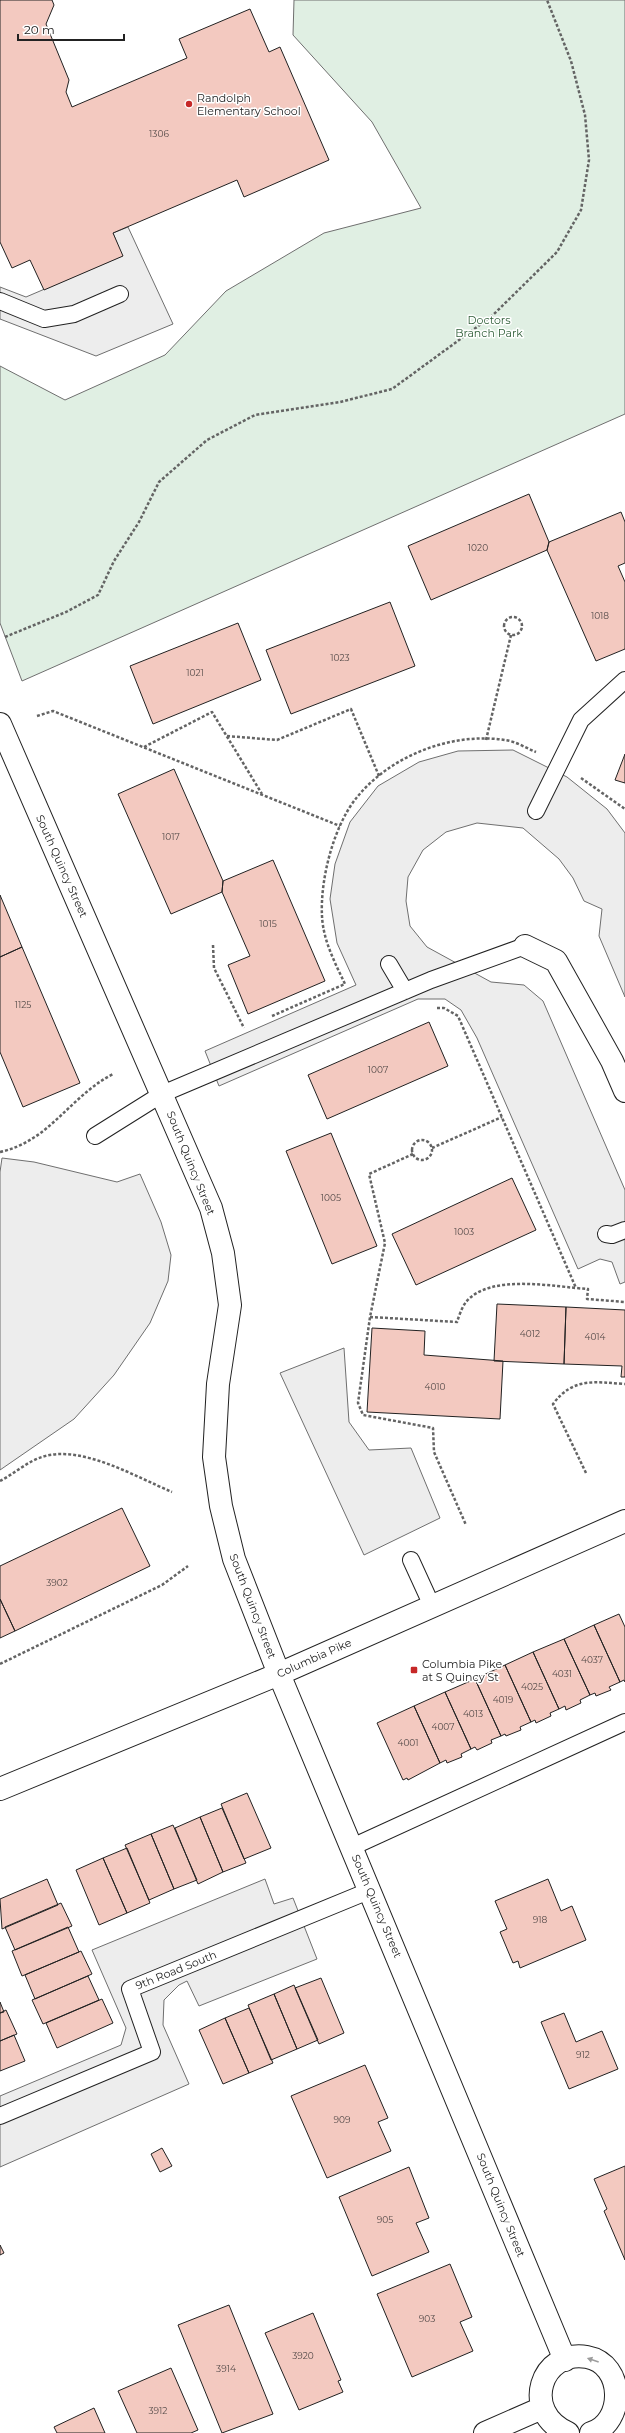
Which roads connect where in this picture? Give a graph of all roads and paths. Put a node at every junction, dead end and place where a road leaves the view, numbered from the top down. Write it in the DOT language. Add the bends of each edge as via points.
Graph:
graph roads {
  1 [pos="547,0"];
  2 [pos="120,294"];
  3 [pos="0,301"];
  4 [pos="510,635"];
  5 [pos="5,637"];
  6 [pos="625,680"];
  7 [pos="37,716"];
  8 [pos="0,724"];
  9 [pos="227,736"];
  10 [pos="486,740"];
  11 [pos="143,747"];
  12 [pos="560,762"];
  13 [pos="379,776"];
  14 [pos="262,794"];
  15 [pos="625,809"];
  16 [pos="536,811"];
  17 [pos="340,826"];
  18 [pos="213,945"];
  19 [pos="525,946"];
  20 [pos="389,964"];
  21 [pos="406,991"];
  22 [pos="430,1007"];
  23 [pos="270,1017"];
  24 [pos="249,1026"];
  25 [pos="113,1074"];
  26 [pos="625,1091"];
  27 [pos="162,1094"];
  28 [pos="502,1117"];
  29 [pos="95,1136"];
  30 [pos="432,1148"];
  31 [pos="0,1152"];
  32 [pos="413,1154"];
  33 [pos="625,1230"];
  34 [pos="606,1234"];
  35 [pos="576,1288"];
  36 [pos="625,1302"];
  37 [pos="370,1317"];
  38 [pos="625,1384"];
  39 [pos="586,1473"];
  40 [pos="0,1481"];
  41 [pos="172,1492"];
  42 [pos="625,1521"];
  43 [pos="466,1525"];
  44 [pos="411,1560"];
  45 [pos="188,1566"];
  46 [pos="432,1606"];
  47 [pos="0,1664"];
  48 [pos="279,1674"];
  49 [pos="625,1722"];
  50 [pos="0,1789"];
  51 [pos="352,1847"];
  52 [pos="371,1890"];
  53 [pos="0,2116"];
  54 [pos="565,2360"];
  55 [pos="620,2376"];
  56 [pos="542,2408"];
  57 [pos="485,2433"];
  58 [pos="568,2433"];
  59 [pos="594,2433"];
  1 -- 5 [label="path" via="571,61 585,115 589,160 581,210 557,252 492,316 392,389 340,402 255,415 207,440 159,482 114,561 98,595 66,612"];
  2 -- 3 [label="lane" via="74,314 44,319"];
  4 -- 4 [label="path" via="506,631 505,623 508,619 517,618 522,628 519,633"];
  4 -- 10 [label="path"];
  6 -- 12 [label="lane" via="580,720"];
  7 -- 11 [label="path" via="53,711"];
  8 -- 27 [label="street, South Quincy Street"];
  9 -- 11 [label="path" via="212,712"];
  9 -- 13 [label="path" via="277,740 351,709"];
  9 -- 14 [label="path"];
  10 -- 12 [label="path" via="505,740"];
  10 -- 13 [label="path" via="464,740 424,749"];
  11 -- 14 [label="path"];
  12 -- 15 [label="path"];
  12 -- 16 [label="lane"];
  13 -- 17 [label="path" via="357,796"];
  14 -- 17 [label="path"];
  17 -- 23 [label="path" via="325,871 322,916 330,954 346,984"];
  18 -- 24 [label="path" via="214,968 242,1029"];
  19 -- 21 [label="lane"];
  19 -- 26 [label="street" via="556,961 612,1061"];
  20 -- 21 [label="lane"];
  21 -- 27 [label="lane"];
  22 -- 28 [label="path" via="444,1008 458,1016"];
  25 -- 31 [label="path" via="95,1083 43,1133 18,1148"];
  27 -- 29 [label="lane"];
  27 -- 48 [label="street, South Quincy Street" via="211,1208 223,1253 230,1305 217,1391 214,1457 221,1506 234,1559"];
  28 -- 30 [label="path"];
  28 -- 35 [label="path"];
  30 -- 32 [label="path" via="431,1155 426,1159 417,1158"];
  30 -- 32 [label="path" via="425,1141 418,1141 414,1145"];
  32 -- 37 [label="path" via="369,1174 385,1243"];
  33 -- 34 [label="lane" via="612,1235"];
  35 -- 36 [label="path" via="588,1289 587,1299"];
  35 -- 37 [label="path" via="506,1284 482,1290 466,1302 457,1322"];
  37 -- 43 [label="path" via="358,1403 363,1415 433,1428 434,1452"];
  38 -- 39 [label="path" via="585,1381 562,1392 553,1404"];
  40 -- 41 [label="path" via="40,1457 55,1453 73,1454 100,1462"];
  42 -- 46 [label="street, Columbia Pike"];
  44 -- 46 [label="lane"];
  45 -- 47 [label="path" via="162,1586"];
  46 -- 48 [label="street, Columbia Pike"];
  48 -- 50 [label="street, Columbia Pike"];
  48 -- 51 [label="street, South Quincy Street"];
  49 -- 51 [label="lane"];
  51 -- 52 [label="street, South Quincy Street"];
  52 -- 53 [label="lane, 9th Road South" via="130,1989 152,2052"];
  52 -- 54 [label="street, South Quincy Street"];
  55 -- 54 [label="street, one-way" via="588,2357"];
  54 -- 56 [label="street" via="555,2366 542,2385"];
  55 -- 59 [label="street" via="616,2408 606,2424"];
  56 -- 57 [label="street"];
  56 -- 58 [label="street" via="548,2420"];
}
